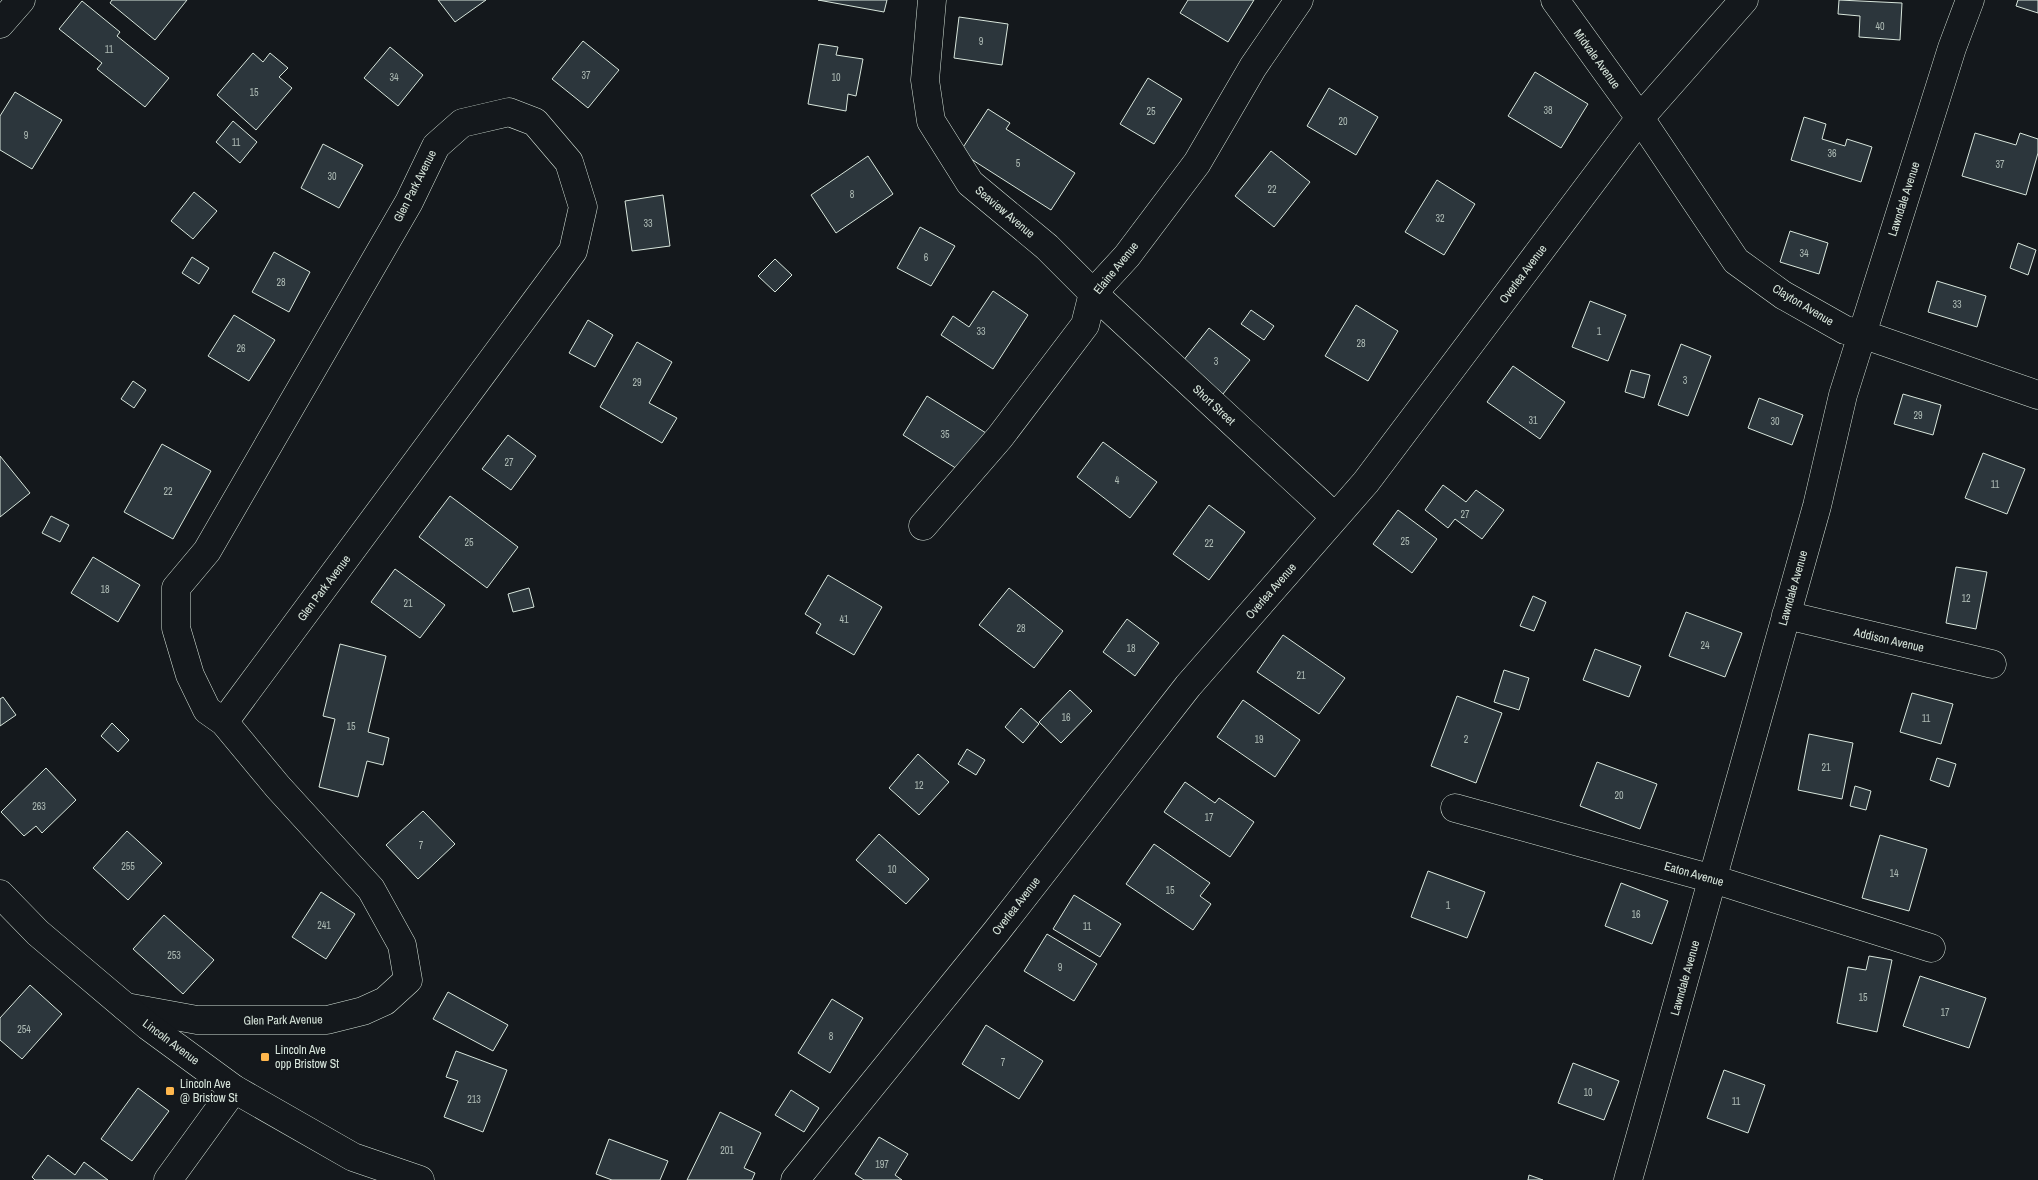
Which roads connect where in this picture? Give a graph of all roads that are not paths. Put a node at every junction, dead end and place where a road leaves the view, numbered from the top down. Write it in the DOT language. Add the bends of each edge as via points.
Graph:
graph roads {
  1 [pos="21,0"];
  2 [pos="932,0"];
  3 [pos="1299,0"];
  4 [pos="1555,0"];
  5 [pos="1744,0"];
  6 [pos="1970,0"];
  7 [pos="0,24"];
  8 [pos="1640,118"];
  9 [pos="1093,293"];
  10 [pos="1862,334"];
  11 [pos="2038,395"];
  12 [pos="1335,517"];
  13 [pos="923,526"];
  14 [pos="1786,615"];
  15 [pos="1992,664"];
  16 [pos="224,722"];
  17 [pos="1456,808"];
  18 [pos="1713,879"];
  19 [pos="0,894"];
  20 [pos="1931,948"];
  21 [pos="126,1007"];
  22 [pos="234,1089"];
  23 [pos="168,1180"];
  24 [pos="420,1180"];
  25 [pos="795,1180"];
  26 [pos="1628,1180"];
  1 -- 7 [label="street"];
  2 -- 9 [label="street, Seaview Avenue" via="925,80 931,121 970,182 1047,247"];
  3 -- 9 [label="street, Elaine Avenue" via="1253,67 1197,163 1127,256"];
  4 -- 8 [label="street, Midvale Avenue"];
  5 -- 8 [label="street, Overlea Avenue"];
  6 -- 10 [label="street, Lawndale Avenue"];
  8 -- 10 [label="street, Clayton Avenue" via="1736,261 1837,326"];
  8 -- 12 [label="street, Overlea Avenue" via="1366,482"];
  9 -- 12 [label="street, Short Street"];
  9 -- 13 [label="street, Elaine Avenue" via="1085,325 1000,437"];
  10 -- 11 [label="street, Clayton Avenue"];
  10 -- 14 [label="street, Lawndale Avenue"];
  12 -- 25 [label="street, Overlea Avenue" via="1188,686 996,932"];
  14 -- 15 [label="street, Addison Avenue"];
  14 -- 18 [label="street, Lawndale Avenue"];
  16 -- 16 [label="street, Glen Park Avenue" via="207,710 190,675 176,628 176,588 206,551 409,202 436,146 462,123 490,116 509,112 535,122 569,162 583,207 573,251"];
  16 -- 21 [label="street, Glen Park Avenue" via="371,889 402,944 408,980 385,1001 364,1011 327,1020 197,1020"];
  17 -- 18 [label="street, Eaton Avenue"];
  18 -- 20 [label="street, Eaton Avenue"];
  18 -- 26 [label="street, Lawndale Avenue"];
  19 -- 21 [label="street, Lincoln Avenue" via="38,933"];
  21 -- 22 [label="street, Lincoln Avenue"];
  22 -- 23 [label="street"];
  22 -- 24 [label="street, Lincoln Avenue" via="353,1157"];
}
